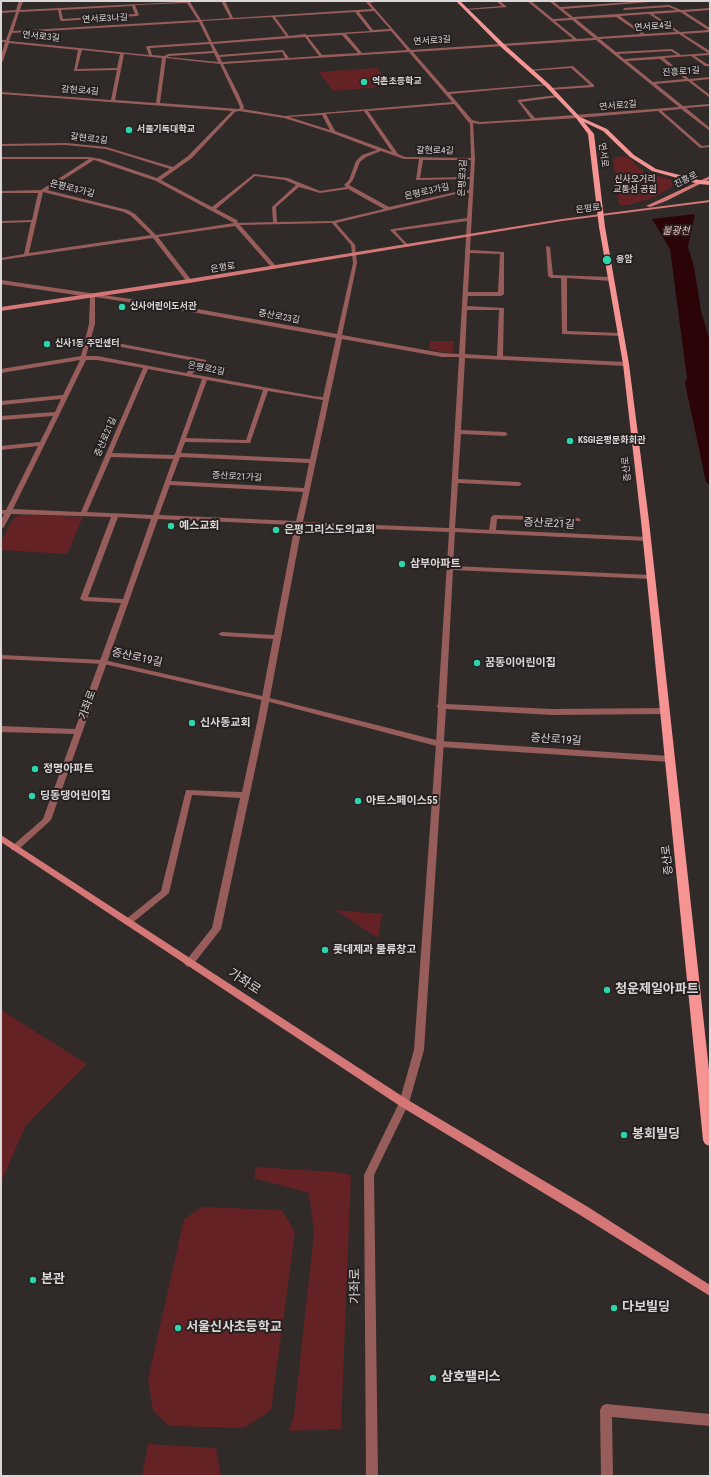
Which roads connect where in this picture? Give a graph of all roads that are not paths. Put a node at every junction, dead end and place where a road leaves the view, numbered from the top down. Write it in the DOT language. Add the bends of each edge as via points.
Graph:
graph roads {
  1 [pos="21,1"];
  2 [pos="189,1"];
  3 [pos="197,1"];
  4 [pos="223,1"];
  5 [pos="378,1"];
  6 [pos="458,1"];
  7 [pos="498,1"];
  8 [pos="529,1"];
  9 [pos="551,1"];
  10 [pos="646,1"];
  11 [pos="368,2"];
  12 [pos="134,5"];
  13 [pos="363,5"];
  14 [pos="559,8"];
  15 [pos="467,9"];
  16 [pos="710,9"];
  17 [pos="59,10"];
  18 [pos="375,10"];
  19 [pos="356,11"];
  20 [pos="678,11"];
  21 [pos="1,12"];
  22 [pos="18,12"];
  23 [pos="254,12"];
  24 [pos="649,13"];
  25 [pos="631,14"];
  26 [pos="616,15"];
  27 [pos="273,16"];
  28 [pos="259,17"];
  29 [pos="73,19"];
  30 [pos="232,19"];
  31 [pos="573,19"];
  32 [pos="552,20"];
  33 [pos="200,21"];
  34 [pos="74,28"];
  35 [pos="393,30"];
  36 [pos="710,30"];
  37 [pos="372,31"];
  38 [pos="11,32"];
  39 [pos="344,33"];
  40 [pos="680,33"];
  41 [pos="305,35"];
  42 [pos="287,36"];
  43 [pos="644,36"];
  44 [pos="597,38"];
  45 [pos="576,40"];
  46 [pos="1,41"];
  47 [pos="211,41"];
  48 [pos="7,42"];
  49 [pos="503,46"];
  50 [pos="80,49"];
  51 [pos="411,50"];
  52 [pos="122,53"];
  53 [pos="615,53"];
  54 [pos="710,53"];
  55 [pos="217,54"];
  56 [pos="361,54"];
  57 [pos="691,55"];
  58 [pos="152,56"];
  59 [pos="321,56"];
  60 [pos="680,56"];
  61 [pos="165,57"];
  62 [pos="660,57"];
  63 [pos="288,59"];
  64 [pos="623,60"];
  65 [pos="1,61"];
  66 [pos="222,63"];
  67 [pos="710,65"];
  68 [pos="118,69"];
  69 [pos="530,70"];
  70 [pos="710,78"];
  71 [pos="688,80"];
  72 [pos="653,83"];
  73 [pos="549,87"];
  74 [pos="1,93"];
  75 [pos="447,93"];
  76 [pos="557,96"];
  77 [pos="710,97"];
  78 [pos="112,101"];
  79 [pos="456,103"];
  80 [pos="158,104"];
  81 [pos="710,105"];
  82 [pos="682,107"];
  83 [pos="240,110"];
  84 [pos="365,110"];
  85 [pos="659,110"];
  86 [pos="323,113"];
  87 [pos="285,117"];
  88 [pos="578,117"];
  89 [pos="534,119"];
  90 [pos="471,121"];
  91 [pos="710,130"];
  92 [pos="333,132"];
  93 [pos="1,145"];
  94 [pos="710,146"];
  95 [pos="380,150"];
  96 [pos="397,156"];
  97 [pos="1,158"];
  98 [pos="93,159"];
  99 [pos="420,159"];
  100 [pos="473,159"];
  101 [pos="173,169"];
  102 [pos="710,177"];
  103 [pos="472,178"];
  104 [pos="158,180"];
  105 [pos="699,182"];
  106 [pos="710,183"];
  107 [pos="299,185"];
  108 [pos="349,188"];
  109 [pos="42,191"];
  110 [pos="471,191"];
  111 [pos="1,192"];
  112 [pos="710,201"];
  113 [pos="213,209"];
  114 [pos="388,209"];
  115 [pos="600,215"];
  116 [pos="469,219"];
  117 [pos="34,221"];
  118 [pos="1,222"];
  119 [pos="333,222"];
  120 [pos="275,223"];
  121 [pos="237,224"];
  122 [pos="154,236"];
  123 [pos="468,236"];
  124 [pos="407,246"];
  125 [pos="548,247"];
  126 [pos="468,251"];
  127 [pos="355,254"];
  128 [pos="26,255"];
  129 [pos="1,259"];
  130 [pos="274,267"];
  131 [pos="564,277"];
  132 [pos="611,279"];
  133 [pos="189,281"];
  134 [pos="1,282"];
  135 [pos="466,294"];
  136 [pos="93,296"];
  137 [pos="465,308"];
  138 [pos="1,309"];
  139 [pos="621,335"];
  140 [pos="340,337"];
  141 [pos="88,339"];
  142 [pos="462,357"];
  143 [pos="84,358"];
  144 [pos="500,358"];
  145 [pos="626,364"];
  146 [pos="146,367"];
  147 [pos="1,371"];
  148 [pos="187,375"];
  149 [pos="205,378"];
  150 [pos="266,390"];
  151 [pos="65,397"];
  152 [pos="326,399"];
  153 [pos="1,403"];
  154 [pos="57,414"];
  155 [pos="1,418"];
  156 [pos="458,432"];
  157 [pos="505,434"];
  158 [pos="182,440"];
  159 [pos="42,444"];
  160 [pos="1,448"];
  161 [pos="108,455"];
  162 [pos="176,456"];
  163 [pos="313,461"];
  164 [pos="454,481"];
  165 [pos="167,483"];
  166 [pos="519,484"];
  167 [pos="307,490"];
  168 [pos="1,512"];
  169 [pos="8,512"];
  170 [pos="83,514"];
  171 [pos="115,516"];
  172 [pos="154,517"];
  173 [pos="578,520"];
  174 [pos="300,524"];
  175 [pos="1,527"];
  176 [pos="451,531"];
  177 [pos="492,533"];
  178 [pos="647,539"];
  179 [pos="449,568"];
  180 [pos="651,577"];
  181 [pos="124,601"];
  182 [pos="222,634"];
  183 [pos="278,637"];
  184 [pos="1,657"];
  185 [pos="104,662"];
  186 [pos="266,700"];
  187 [pos="442,706"];
  188 [pos="665,711"];
  189 [pos="1,729"];
  190 [pos="78,732"];
  191 [pos="440,744"];
  192 [pos="670,759"];
  193 [pos="245,795"];
  194 [pos="1,838"];
  195 [pos="15,848"];
  196 [pos="128,922"];
  197 [pos="189,963"];
  198 [pos="404,1103"];
  199 [pos="710,1140"];
  200 [pos="710,1291"];
  201 [pos="710,1420"];
  202 [pos="372,1476"];
  203 [pos="607,1476"];
  1 -- 22 [label="street"];
  2 -- 3 [label="street"];
  2 -- 12 [label="street"];
  2 -- 33 [label="street"];
  4 -- 30 [label="street"];
  5 -- 11 [label="street"];
  6 -- 15 [label="main road, 연서로"];
  7 -- 15 [label="street" via="505,7"];
  8 -- 32 [label="street"];
  9 -- 14 [label="street"];
  10 -- 14 [label="street" via="648,2"];
  11 -- 13 [label="street"];
  11 -- 18 [label="street"];
  12 -- 17 [label="street"];
  12 -- 29 [label="street" via="137,15"];
  14 -- 31 [label="street"];
  15 -- 49 [label="main road, 연서로"];
  16 -- 20 [label="street"];
  17 -- 22 [label="street"];
  17 -- 29 [label="street" via="62,20"];
  18 -- 19 [label="street, 연서로3나길"];
  18 -- 35 [label="street"];
  19 -- 27 [label="street, 연서로3나길"];
  19 -- 37 [label="street"];
  20 -- 24 [label="street"];
  20 -- 25 [label="street" via="670,6 624,9"];
  20 -- 36 [label="street"];
  21 -- 22 [label="street"];
  22 -- 38 [label="street"];
  23 -- 28 [label="street"];
  24 -- 25 [label="street"];
  24 -- 40 [label="street"];
  25 -- 26 [label="street"];
  26 -- 31 [label="street"];
  26 -- 43 [label="street"];
  27 -- 28 [label="street, 연서로3나길"];
  27 -- 42 [label="street"];
  28 -- 30 [label="street, 연서로3나길"];
  29 -- 34 [label="street"];
  30 -- 33 [label="street, 연서로3나길"];
  31 -- 32 [label="street"];
  31 -- 44 [label="street"];
  32 -- 45 [label="street"];
  33 -- 34 [label="street, 연서로3나길"];
  33 -- 47 [label="street"];
  34 -- 38 [label="street, 연서로3나길"];
  35 -- 37 [label="street"];
  35 -- 51 [label="street"];
  36 -- 40 [label="street, 연서로4길"];
  37 -- 39 [label="street"];
  38 -- 48 [label="street"];
  39 -- 41 [label="street"];
  39 -- 56 [label="street"];
  40 -- 43 [label="street, 연서로4길"];
  40 -- 54 [label="street"];
  41 -- 42 [label="street"];
  41 -- 59 [label="street"];
  42 -- 47 [label="street"];
  43 -- 44 [label="street, 연서로4길"];
  44 -- 45 [label="street, 연서로4길"];
  44 -- 53 [label="street"];
  45 -- 49 [label="street, 연서로4길"];
  46 -- 48 [label="street, 연서로3길"];
  47 -- 55 [label="street"];
  47 -- 58 [label="street" via="148,47"];
  48 -- 50 [label="street, 연서로3길"];
  48 -- 65 [label="street"];
  49 -- 51 [label="street, 연서로3길"];
  49 -- 69 [label="main road, 연서로"];
  50 -- 52 [label="street, 연서로3길"];
  50 -- 68 [label="street" via="75,70"];
  51 -- 56 [label="street, 연서로3길"];
  51 -- 75 [label="street"];
  52 -- 58 [label="street, 연서로3길"];
  52 -- 68 [label="street"];
  53 -- 60 [label="street" via="672,50"];
  53 -- 64 [label="street"];
  54 -- 57 [label="street"];
  55 -- 61 [label="street, 연서로3길"];
  55 -- 63 [label="street, 연서로3길" via="283,51"];
  55 -- 66 [label="street"];
  56 -- 59 [label="street, 연서로3길"];
  57 -- 60 [label="street"];
  57 -- 67 [label="street" via="706,66"];
  58 -- 61 [label="street, 연서로3길"];
  59 -- 63 [label="street, 연서로3길"];
  60 -- 62 [label="street"];
  61 -- 66 [label="street, 연서로3길"];
  61 -- 80 [label="street"];
  62 -- 64 [label="street"];
  62 -- 71 [label="street"];
  63 -- 66 [label="street, 연서로3길"];
  64 -- 72 [label="street"];
  66 -- 83 [label="street" via="242,107"];
  68 -- 78 [label="street"];
  69 -- 73 [label="main road, 연서로"];
  69 -- 73 [label="street" via="572,67 593,86"];
  70 -- 71 [label="street, 진흥로1길"];
  71 -- 72 [label="street, 진흥로1길"];
  71 -- 77 [label="street"];
  72 -- 82 [label="street"];
  73 -- 75 [label="street"];
  73 -- 76 [label="main road, 연서로"];
  74 -- 78 [label="street, 갈현로4길"];
  75 -- 79 [label="street"];
  76 -- 88 [label="main road, 연서로"];
  76 -- 89 [label="street" via="518,101"];
  78 -- 80 [label="street, 갈현로4길"];
  79 -- 84 [label="street"];
  79 -- 90 [label="street"];
  80 -- 83 [label="street, 갈현로4길"];
  81 -- 82 [label="street, 연서로2길"];
  82 -- 85 [label="street, 연서로2길"];
  82 -- 91 [label="street"];
  83 -- 87 [label="street, 갈현로4길"];
  83 -- 101 [label="street" via="234,111 190,157"];
  84 -- 86 [label="street"];
  84 -- 96 [label="street"];
  85 -- 88 [label="street, 연서로2길"];
  85 -- 94 [label="street" via="701,147"];
  86 -- 87 [label="street"];
  86 -- 92 [label="street"];
  87 -- 92 [label="street, 갈현로4길"];
  88 -- 89 [label="street"];
  88 -- 105 [label="main road" via="605,130 632,156 648,167"];
  88 -- 115 [label="main road, 연서로" via="591,134"];
  89 -- 90 [label="street" via="480,123"];
  90 -- 100 [label="street, 은평로3길"];
  92 -- 95 [label="street, 갈현로4길"];
  93 -- 101 [label="street, 갈현로2길" via="66,144 106,148"];
  95 -- 96 [label="street, 갈현로4길"];
  95 -- 108 [label="street" via="364,156 358,162 351,180 346,185"];
  96 -- 99 [label="street, 갈현로4길"];
  97 -- 98 [label="street, 갈현로2길"];
  98 -- 104 [label="street, 갈현로2길"];
  98 -- 109 [label="street, 갈현로2길"];
  99 -- 100 [label="street, 갈현로4길"];
  99 -- 103 [label="street" via="418,179"];
  100 -- 103 [label="street, 은평로3길"];
  101 -- 104 [label="street"];
  102 -- 105 [label="main road, 진흥로"];
  103 -- 110 [label="street, 은평로3길"];
  104 -- 113 [label="street, 갈현로2길"];
  105 -- 106 [label="main road"];
  105 -- 115 [label="main road, 진흥로" via="659,202"];
  107 -- 108 [label="street" via="320,192"];
  107 -- 113 [label="street" via="286,178 254,175"];
  107 -- 120 [label="street" via="274,207"];
  108 -- 114 [label="street"];
  109 -- 111 [label="street"];
  109 -- 117 [label="street, 은평로3가길"];
  109 -- 122 [label="street, 은평로3가길" via="126,211"];
  110 -- 114 [label="street, 은평로3가길"];
  110 -- 116 [label="street, 은평로3길"];
  112 -- 115 [label="main road, 은평로"];
  113 -- 121 [label="street, 갈현로2길"];
  114 -- 119 [label="street, 은평로3가길"];
  115 -- 123 [label="main road, 은평로"];
  115 -- 132 [label="main road, 증산로"];
  116 -- 123 [label="street, 은평로3길"];
  116 -- 124 [label="street" via="392,230"];
  117 -- 118 [label="street"];
  117 -- 128 [label="street, 은평로3가길"];
  119 -- 120 [label="street, 은평로3가길"];
  119 -- 127 [label="street" via="353,245"];
  120 -- 121 [label="street, 은평로3가길"];
  121 -- 122 [label="street, 은평로3가길"];
  121 -- 130 [label="street, 갈현로2길"];
  122 -- 128 [label="street, 은평로3가길"];
  122 -- 133 [label="street"];
  123 -- 124 [label="main road, 은평로"];
  123 -- 126 [label="street"];
  124 -- 127 [label="main road, 은평로"];
  125 -- 131 [label="street" via="551,276"];
  126 -- 135 [label="street"];
  126 -- 135 [label="street" via="502,253 501,294"];
  127 -- 130 [label="main road, 은평로"];
  127 -- 140 [label="street"];
  128 -- 129 [label="street, 은평로3가길"];
  130 -- 133 [label="main road, 은평로"];
  131 -- 132 [label="street"];
  131 -- 139 [label="street" via="564,333"];
  132 -- 139 [label="main road, 증산로"];
  133 -- 136 [label="main road, 은평로"];
  134 -- 136 [label="street, 은평로"];
  135 -- 137 [label="street"];
  136 -- 138 [label="main road, 은평로"];
  136 -- 140 [label="street, 증산로23길" via="192,310"];
  136 -- 141 [label="street" via="92,324"];
  137 -- 142 [label="street"];
  137 -- 144 [label="street" via="502,309"];
  139 -- 145 [label="main road, 증산로"];
  140 -- 142 [label="street, 증산로23길"];
  140 -- 152 [label="street"];
  141 -- 143 [label="street"];
  141 -- 148 [label="street, 은평로2길" via="204,361"];
  142 -- 144 [label="street, 증산로23길"];
  142 -- 156 [label="street"];
  143 -- 146 [label="street, 은평로2길"];
  143 -- 147 [label="street, 은평로2길"];
  143 -- 151 [label="street"];
  144 -- 145 [label="street, 증산로23길"];
  145 -- 178 [label="main road, 증산로"];
  146 -- 148 [label="street, 은평로2길"];
  146 -- 161 [label="street, 증산로21길"];
  148 -- 149 [label="street, 은평로2길"];
  149 -- 150 [label="street, 은평로2길"];
  149 -- 158 [label="street"];
  150 -- 152 [label="street, 은평로2길"];
  150 -- 158 [label="street" via="248,442"];
  151 -- 153 [label="street"];
  151 -- 154 [label="street"];
  152 -- 163 [label="street"];
  154 -- 155 [label="street"];
  154 -- 159 [label="street"];
  156 -- 157 [label="street"];
  156 -- 164 [label="street"];
  158 -- 162 [label="street"];
  159 -- 160 [label="street"];
  159 -- 169 [label="street"];
  161 -- 162 [label="street, 증산로21가길"];
  161 -- 170 [label="street, 증산로21길"];
  162 -- 163 [label="street, 증산로21가길"];
  162 -- 165 [label="street"];
  163 -- 167 [label="street"];
  164 -- 166 [label="street"];
  164 -- 176 [label="street"];
  165 -- 167 [label="street, 증산로21가길"];
  165 -- 172 [label="street"];
  167 -- 174 [label="street"];
  168 -- 169 [label="street, 증산로21길"];
  169 -- 170 [label="street, 증산로21길"];
  169 -- 175 [label="street"];
  170 -- 171 [label="street, 증산로21길"];
  171 -- 172 [label="street, 증산로21길"];
  171 -- 181 [label="street" via="84,599"];
  172 -- 174 [label="street, 증산로21길"];
  172 -- 181 [label="street"];
  173 -- 177 [label="street" via="494,517"];
  174 -- 176 [label="street, 증산로21길"];
  174 -- 183 [label="street"];
  176 -- 177 [label="street, 증산로21길"];
  176 -- 179 [label="street"];
  177 -- 178 [label="street, 증산로21길"];
  178 -- 180 [label="main road, 증산로"];
  179 -- 180 [label="street"];
  179 -- 187 [label="street"];
  180 -- 188 [label="main road, 증산로"];
  181 -- 185 [label="street, 가좌로"];
  182 -- 183 [label="street"];
  183 -- 186 [label="street"];
  184 -- 185 [label="street, 증산로19길"];
  185 -- 186 [label="street, 증산로19길"];
  185 -- 190 [label="street, 가좌로"];
  186 -- 191 [label="street, 증산로19길"];
  186 -- 193 [label="street"];
  187 -- 188 [label="street" via="552,712"];
  187 -- 191 [label="street"];
  188 -- 192 [label="main road, 증산로"];
  189 -- 190 [label="street"];
  190 -- 195 [label="street, 가좌로" via="47,820"];
  191 -- 192 [label="street, 증산로19길"];
  191 -- 198 [label="street, 가좌로" via="419,1050"];
  192 -- 199 [label="main road, 증산로"];
  193 -- 196 [label="street" via="189,792 165,893"];
  193 -- 197 [label="street" via="216,929"];
  194 -- 195 [label="main road, 가좌로"];
  195 -- 196 [label="main road, 가좌로"];
  196 -- 197 [label="main road, 가좌로"];
  197 -- 198 [label="main road, 가좌로"];
  198 -- 200 [label="main road, 가좌로" via="578,1207"];
  198 -- 202 [label="street, 가좌로" via="369,1175"];
  201 -- 203 [label="street" via="606,1410"];
}
